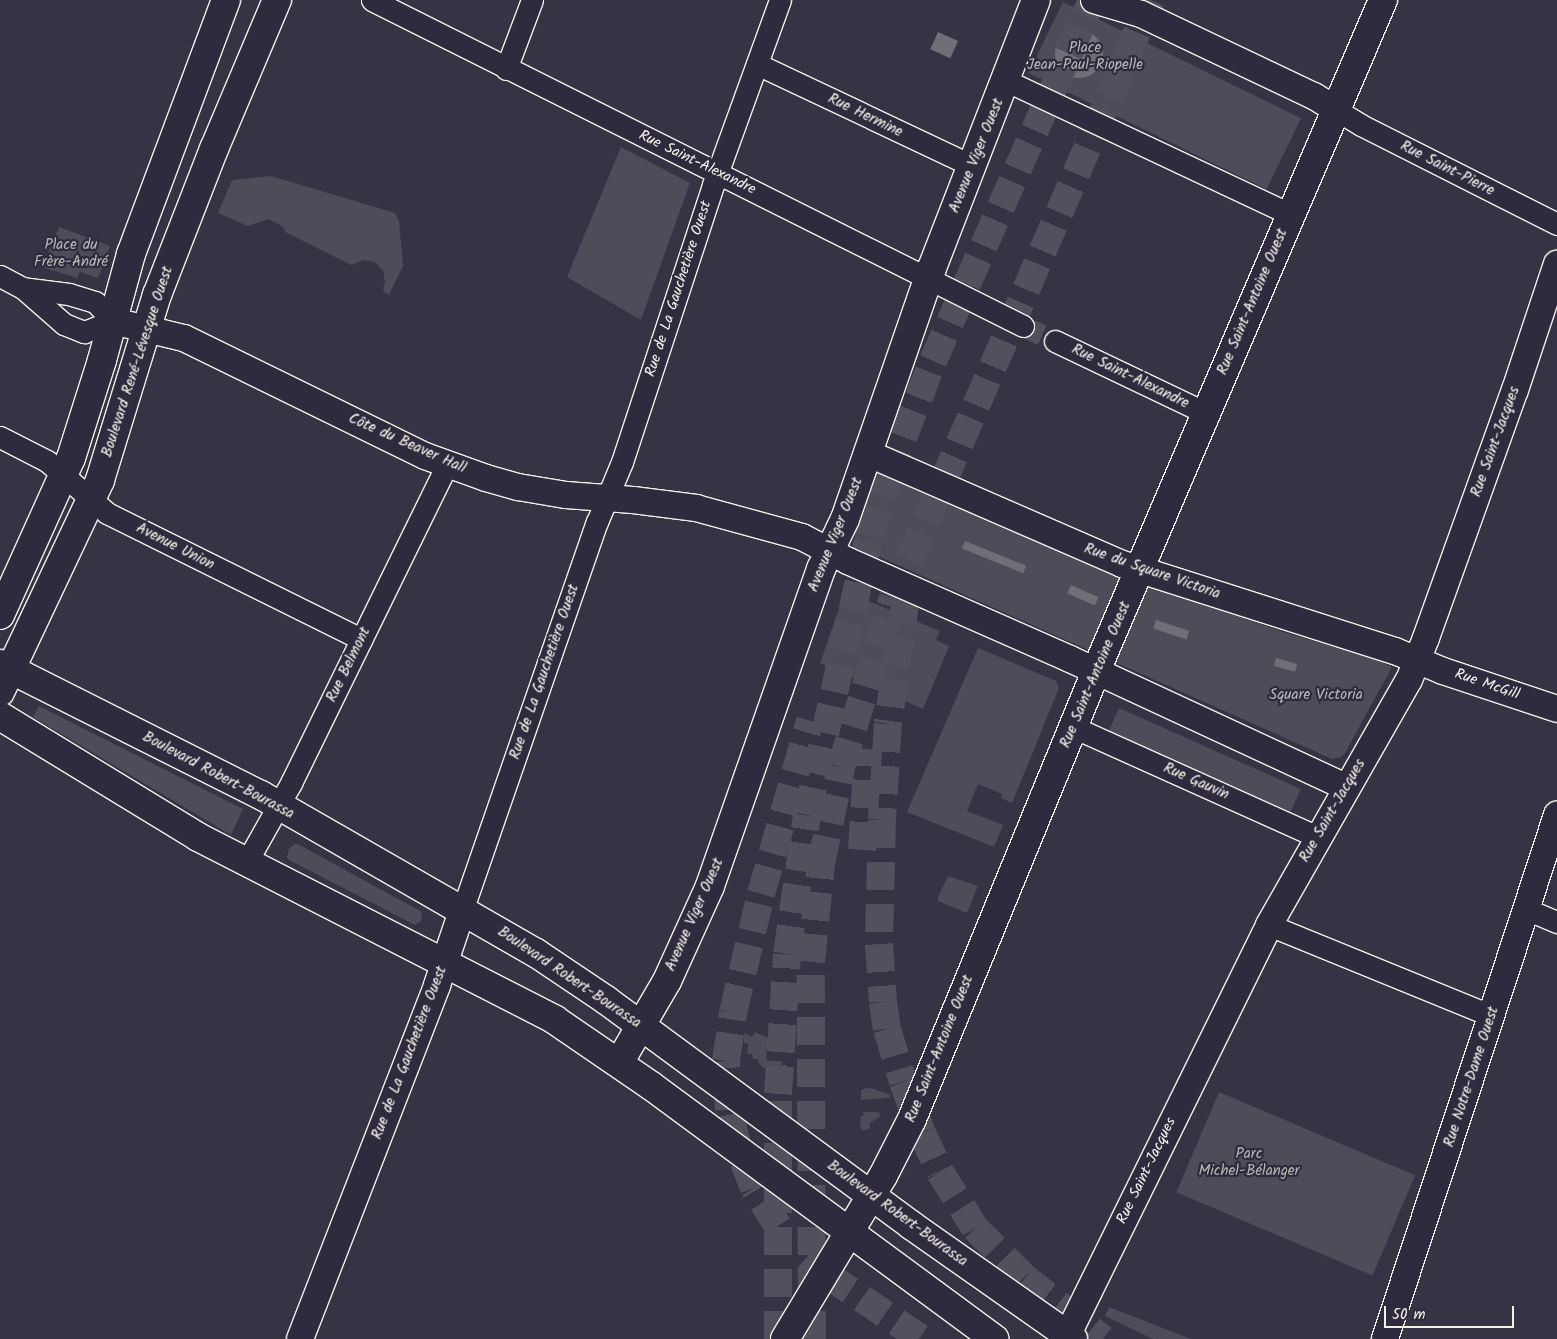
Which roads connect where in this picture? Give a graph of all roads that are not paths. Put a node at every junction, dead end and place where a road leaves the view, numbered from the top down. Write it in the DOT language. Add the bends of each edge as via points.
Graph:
graph roads {
  1 [pos="226,0"];
  2 [pos="277,0"];
  3 [pos="372,0"];
  4 [pos="532,0"];
  5 [pos="780,0"];
  6 [pos="1036,0"];
  7 [pos="1094,0"];
  8 [pos="1383,0"];
  9 [pos="1132,7"];
  10 [pos="758,64"];
  11 [pos="506,69"];
  12 [pos="1007,81"];
  13 [pos="1338,111"];
  14 [pos="973,166"];
  15 [pos="718,173"];
  16 [pos="1290,214"];
  17 [pos="1557,224"];
  18 [pos="1557,264"];
  19 [pos="0,276"];
  20 [pos="928,278"];
  21 [pos="23,288"];
  22 [pos="113,321"];
  23 [pos="1023,326"];
  24 [pos="147,328"];
  25 [pos="1055,341"];
  26 [pos="1206,413"];
  27 [pos="0,437"];
  28 [pos="868,453"];
  29 [pos="447,465"];
  30 [pos="65,475"];
  31 [pos="91,499"];
  32 [pos="607,499"];
  33 [pos="830,550"];
  34 [pos="1141,570"];
  35 [pos="0,615"];
  36 [pos="361,639"];
  37 [pos="1417,660"];
  38 [pos="1096,672"];
  39 [pos="3,675"];
  40 [pos="1557,709"];
  41 [pos="0,716"];
  42 [pos="1073,727"];
  43 [pos="1346,787"];
  44 [pos="278,805"];
  45 [pos="1557,815"];
  46 [pos="1318,837"];
  47 [pos="246,863"];
  48 [pos="1526,909"];
  49 [pos="462,911"];
  50 [pos="1557,922"];
  51 [pos="1269,925"];
  52 [pos="444,963"];
  53 [pos="1492,1016"];
  54 [pos="642,1026"];
  55 [pos="619,1063"];
  56 [pos="871,1196"];
  57 [pos="849,1232"];
  58 [pos="1069,1338"];
  59 [pos="300,1339"];
  60 [pos="785,1339"];
  61 [pos="995,1339"];
  62 [pos="1385,1339"];
  1 -- 22 [label="main road" via="131,254"];
  2 -- 24 [label="main road, Boulevard René-Lévesque Ouest" via="207,168"];
  3 -- 11 [label="street, Rue Saint-Alexandre"];
  4 -- 11 [label="street"];
  5 -- 10 [label="street, Rue de La Gauchetière Ouest"];
  6 -- 12 [label="main road, Avenue Viger Ouest"];
  7 -- 9 [label="street"];
  8 -- 13 [label="main road, Rue Saint-Antoine Ouest"];
  9 -- 13 [label="street" via="1306,91"];
  10 -- 14 [label="street, Rue Hermine"];
  10 -- 15 [label="street, Rue de La Gauchetière Ouest"];
  11 -- 15 [label="street, Rue Saint-Alexandre"];
  12 -- 14 [label="main road, Avenue Viger Ouest"];
  12 -- 16 [label="street"];
  13 -- 16 [label="main road, Rue Saint-Antoine Ouest"];
  13 -- 17 [label="street, Rue Saint-Pierre"];
  14 -- 20 [label="main road, Avenue Viger Ouest"];
  15 -- 20 [label="street, Rue Saint-Alexandre"];
  15 -- 32 [label="street, Rue de La Gauchetière Ouest"];
  16 -- 26 [label="main road, Rue Saint-Antoine Ouest"];
  18 -- 37 [label="street, Rue Saint-Jacques"];
  19 -- 21 [label="street"];
  20 -- 23 [label="street, Rue Saint-Alexandre"];
  20 -- 28 [label="main road, Avenue Viger Ouest"];
  21 -- 22 [label="street" via="69,294 95,302"];
  21 -- 22 [label="street" via="64,324 84,332"];
  22 -- 24 [label="street, Côte du Beaver Hall"];
  22 -- 30 [label="main road"];
  24 -- 29 [label="street, Côte du Beaver Hall" via="184,338"];
  24 -- 31 [label="main road, Boulevard René-Lévesque Ouest" via="112,445"];
  25 -- 26 [label="street, Rue Saint-Alexandre"];
  26 -- 34 [label="main road, Rue Saint-Antoine Ouest"];
  27 -- 30 [label="street, Avenue Union"];
  28 -- 33 [label="main road, Avenue Viger Ouest" via="845,519"];
  28 -- 34 [label="street, Rue du Square Victoria" via="1087,550"];
  29 -- 32 [label="street, Côte du Beaver Hall" via="518,487"];
  29 -- 36 [label="street, Rue Belmont"];
  30 -- 31 [label="street, Avenue Union"];
  30 -- 35 [label="main road"];
  31 -- 36 [label="street, Avenue Union" via="107,513"];
  31 -- 39 [label="main road, Boulevard René-Lévesque Ouest"];
  32 -- 33 [label="street, Côte du Beaver Hall" via="710,511 802,537"];
  32 -- 49 [label="street, Rue de La Gauchetière Ouest"];
  33 -- 38 [label="street"];
  33 -- 54 [label="main road, Avenue Viger Ouest" via="710,886 678,959"];
  34 -- 37 [label="street, Rue du Square Victoria"];
  34 -- 38 [label="main road, Rue Saint-Antoine Ouest"];
  36 -- 44 [label="street, Rue Belmont"];
  37 -- 40 [label="street, Rue McGill"];
  37 -- 43 [label="street, Rue Saint-Jacques" via="1409,680"];
  38 -- 42 [label="main road, Rue Saint-Antoine Ouest"];
  38 -- 43 [label="street"];
  39 -- 44 [label="main road, Boulevard Robert-Bourassa"];
  41 -- 47 [label="main road" via="179,826"];
  42 -- 46 [label="street, Rue Gauvin"];
  42 -- 56 [label="main road, Rue Saint-Antoine Ouest" via="915,1112"];
  43 -- 46 [label="street, Rue Saint-Jacques"];
  44 -- 47 [label="street, Rue Belmont"];
  44 -- 49 [label="main road, Boulevard Robert-Bourassa"];
  45 -- 48 [label="street, Rue Notre-Dame Ouest"];
  46 -- 51 [label="street, Rue Saint-Jacques"];
  47 -- 52 [label="main road"];
  48 -- 50 [label="street"];
  48 -- 53 [label="street, Rue Notre-Dame Ouest"];
  49 -- 52 [label="street, Rue de La Gauchetière Ouest"];
  49 -- 54 [label="main road, Boulevard Robert-Bourassa" via="549,961"];
  51 -- 53 [label="street"];
  51 -- 58 [label="street, Rue Saint-Jacques"];
  52 -- 55 [label="main road" via="555,1020"];
  52 -- 59 [label="street, Rue de La Gauchetière Ouest"];
  53 -- 62 [label="street, Rue Notre-Dame Ouest"];
  54 -- 55 [label="main road, Avenue Viger Ouest"];
  54 -- 56 [label="main road, Boulevard Robert-Bourassa"];
  55 -- 57 [label="main road"];
  56 -- 57 [label="main road, Rue Saint-Antoine Ouest"];
  56 -- 58 [label="main road, Boulevard Robert-Bourassa"];
  57 -- 60 [label="main road, Rue Saint-Antoine Ouest"];
  57 -- 61 [label="main road"];
}
